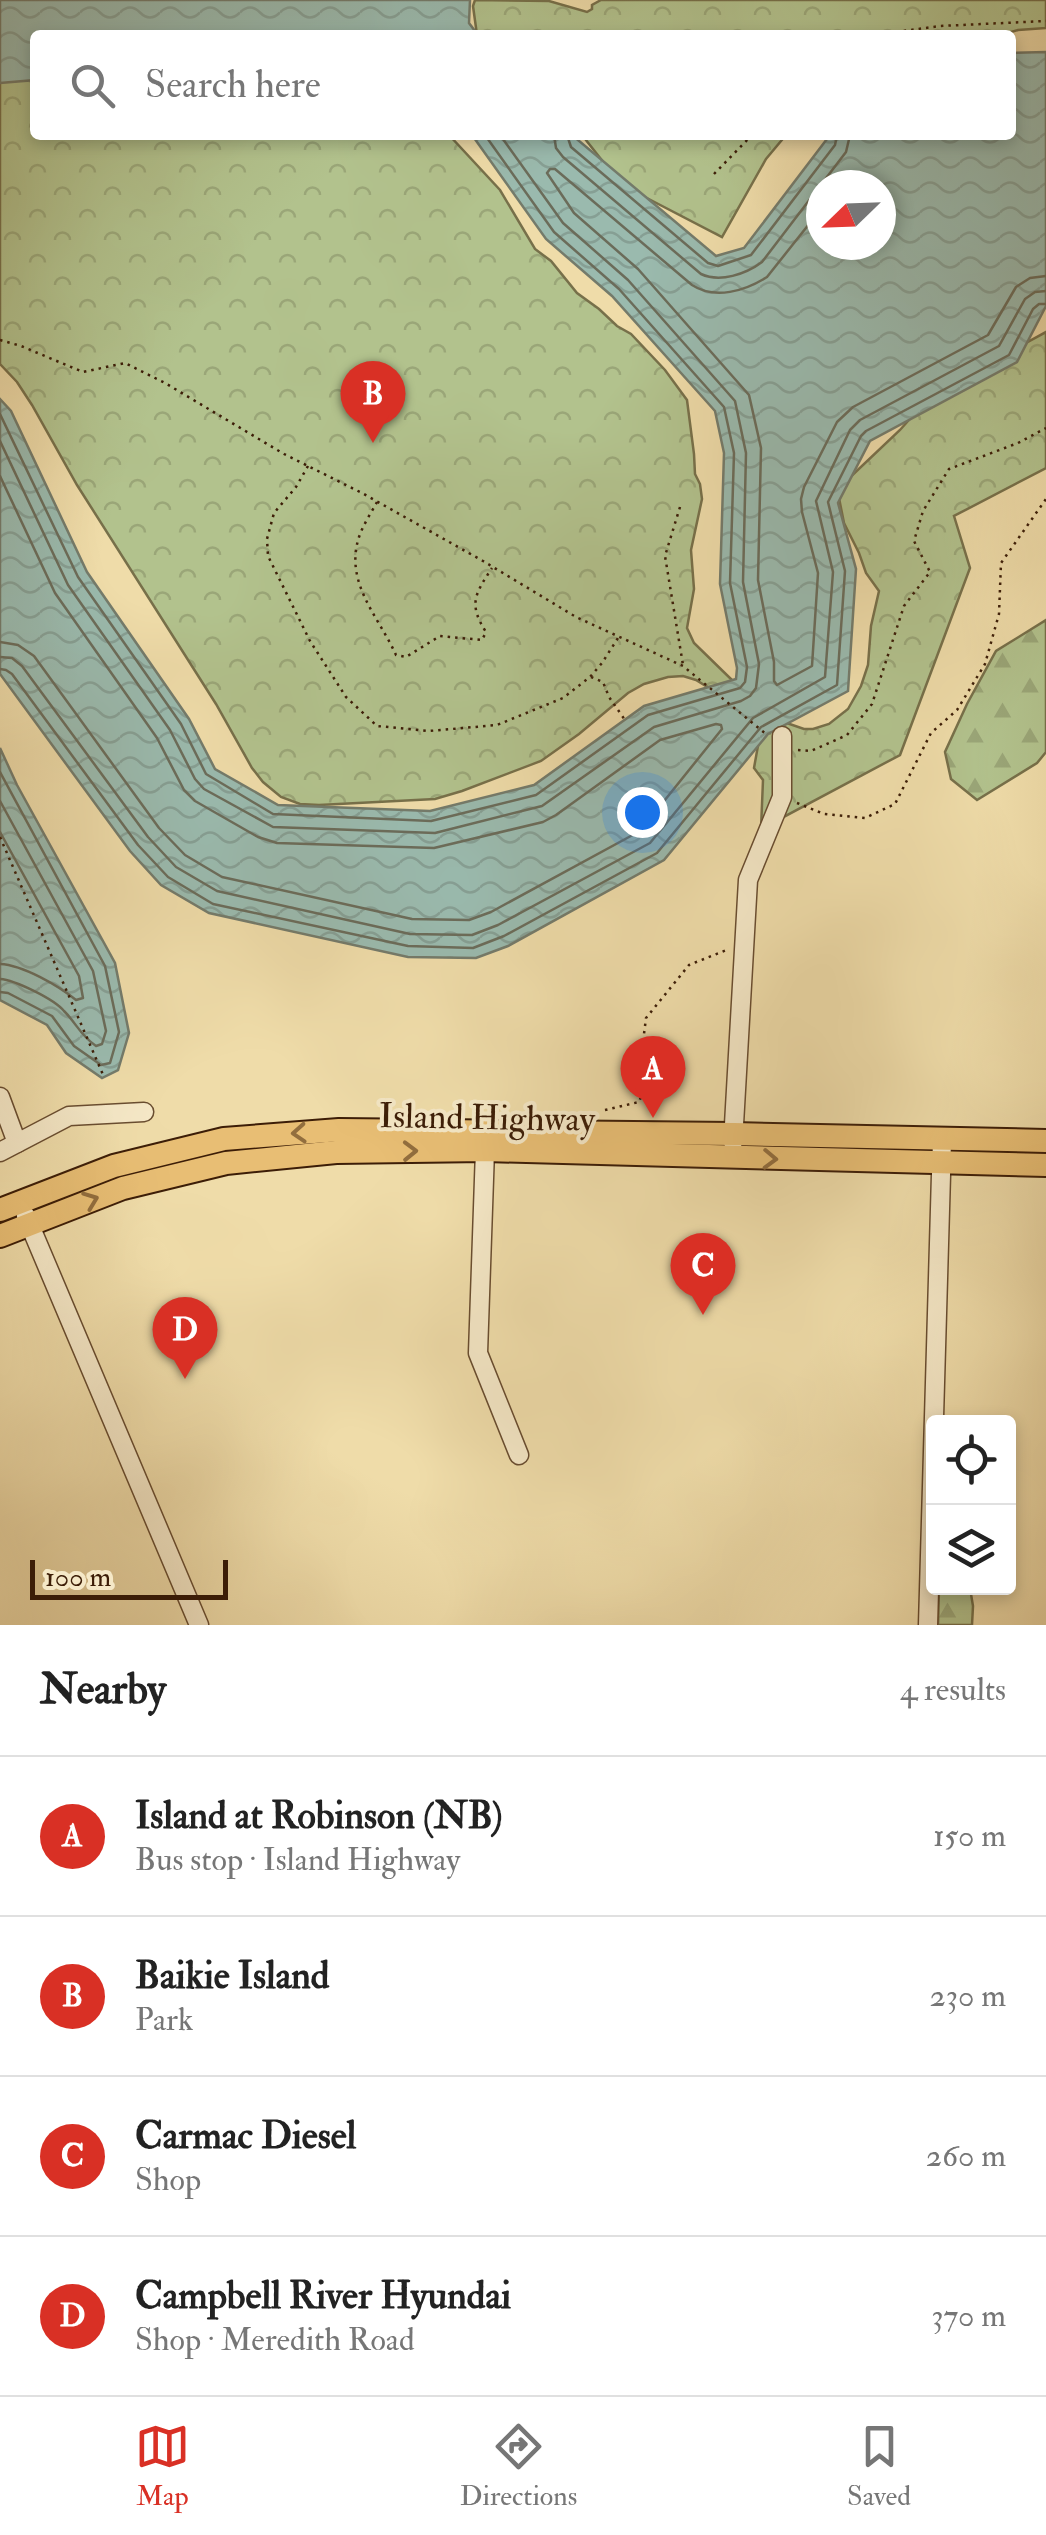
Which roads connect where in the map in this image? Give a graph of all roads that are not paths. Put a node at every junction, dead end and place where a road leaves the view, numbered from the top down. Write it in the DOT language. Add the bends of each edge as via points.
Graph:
graph roads {
  1 [pos="782,743"];
  2 [pos="0,1097"];
  3 [pos="144,1112"];
  4 [pos="18,1142"];
  5 [pos="1046,1142"];
  6 [pos="733,1146"];
  7 [pos="486,1150"];
  8 [pos="0,1152"];
  9 [pos="942,1152"];
  10 [pos="1046,1165"];
  11 [pos="17,1212"];
  12 [pos="0,1236"];
  13 [pos="519,1455"];
  14 [pos="199,1625"];
  15 [pos="928,1625"];
  1 -- 6 [label="street" via="782,797 748,880"];
  2 -- 4 [label="street"];
  3 -- 4 [label="street" via="69,1116"];
  4 -- 8 [label="street"];
  5 -- 9 [label="main road, Island Highway"];
  6 -- 7 [label="main road, Island Highway"];
  6 -- 9 [label="main road, Island Highway"];
  6 -- 11 [label="main road, Island Highway, one-way" via="339,1130 224,1139 114,1166"];
  11 -- 7 [label="main road, Island Highway, one-way" via="226,1163 336,1152"];
  7 -- 13 [label="street" via="478,1354"];
  9 -- 10 [label="main road, Island Highway"];
  9 -- 15 [label="street"];
  11 -- 12 [label="main road, Island Highway"];
  11 -- 14 [label="street"];
}
